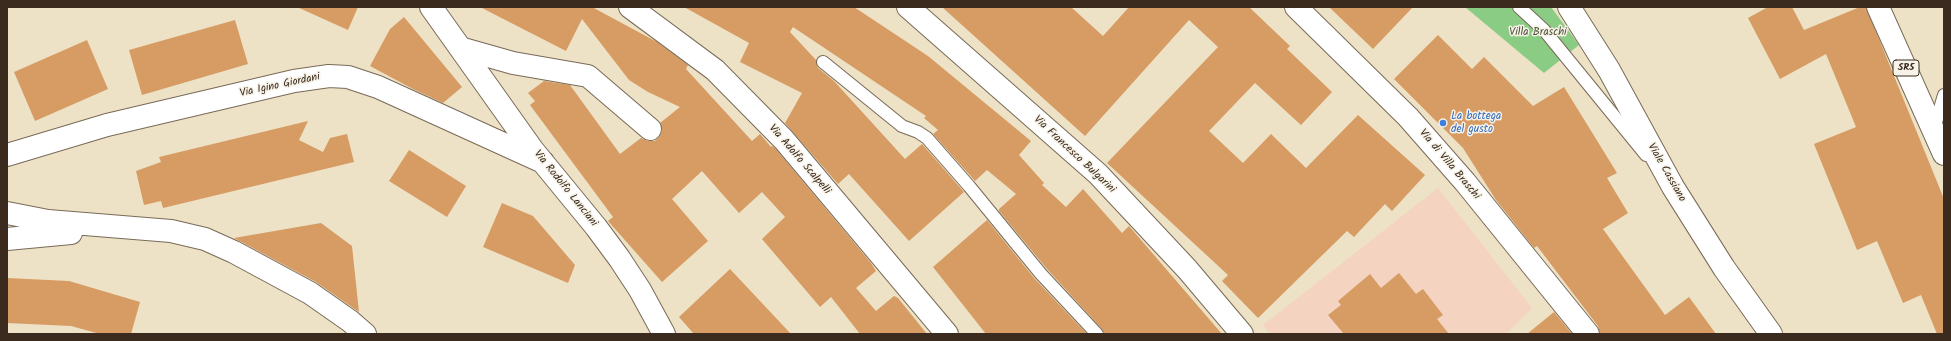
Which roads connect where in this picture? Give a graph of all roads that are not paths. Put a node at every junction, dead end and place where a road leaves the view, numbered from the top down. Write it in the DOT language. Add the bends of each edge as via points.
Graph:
graph roads {
  1 [pos="431,7"];
  2 [pos="630,7"];
  3 [pos="908,7"];
  4 [pos="1296,7"];
  5 [pos="1519,7"];
  6 [pos="1569,7"];
  7 [pos="1878,7"];
  8 [pos="460,48"];
  9 [pos="823,62"];
  10 [pos="1944,95"];
  11 [pos="650,129"];
  12 [pos="1934,129"];
  13 [pos="1944,154"];
  14 [pos="7,155"];
  15 [pos="543,162"];
  16 [pos="1672,187"];
  17 [pos="7,213"];
  18 [pos="128,228"];
  19 [pos="7,239"];
  20 [pos="365,334"];
  21 [pos="664,334"];
  22 [pos="947,334"];
  23 [pos="1097,334"];
  24 [pos="1242,334"];
  25 [pos="1588,334"];
  26 [pos="1771,334"];
  1 -- 8 [label="street, Via Rodolfo Lanciani"];
  2 -- 22 [label="street, Via Adolfo Scalpelli" via="715,70 784,140"];
  3 -- 24 [label="street, Via Francesco Bulgarini" via="1098,174 1187,269"];
  4 -- 25 [label="street, Via di Villa Braschi" via="1408,117 1465,182"];
  5 -- 16 [label="lane" via="1544,30"];
  6 -- 16 [label="street, Viale Cassiano" via="1609,70"];
  7 -- 12 [label="street, SR5"];
  8 -- 11 [label="street" via="513,63 588,76"];
  8 -- 15 [label="street, Via Rodolfo Lanciani"];
  9 -- 23 [label="lane" via="902,126 926,138 1041,274"];
  10 -- 12 [label="lane"];
  12 -- 13 [label="street, SR5"];
  14 -- 15 [label="street, Via Igino Giordani" via="107,125 294,81 329,76 348,77 378,87"];
  15 -- 21 [label="street, Via Rodolfo Lanciani" via="619,258"];
  16 -- 26 [label="street, Viale Cassiano" via="1724,268"];
  17 -- 18 [label="street" via="48,221"];
  18 -- 19 [label="street"];
  18 -- 20 [label="street" via="171,231 205,239 310,293"];
}
